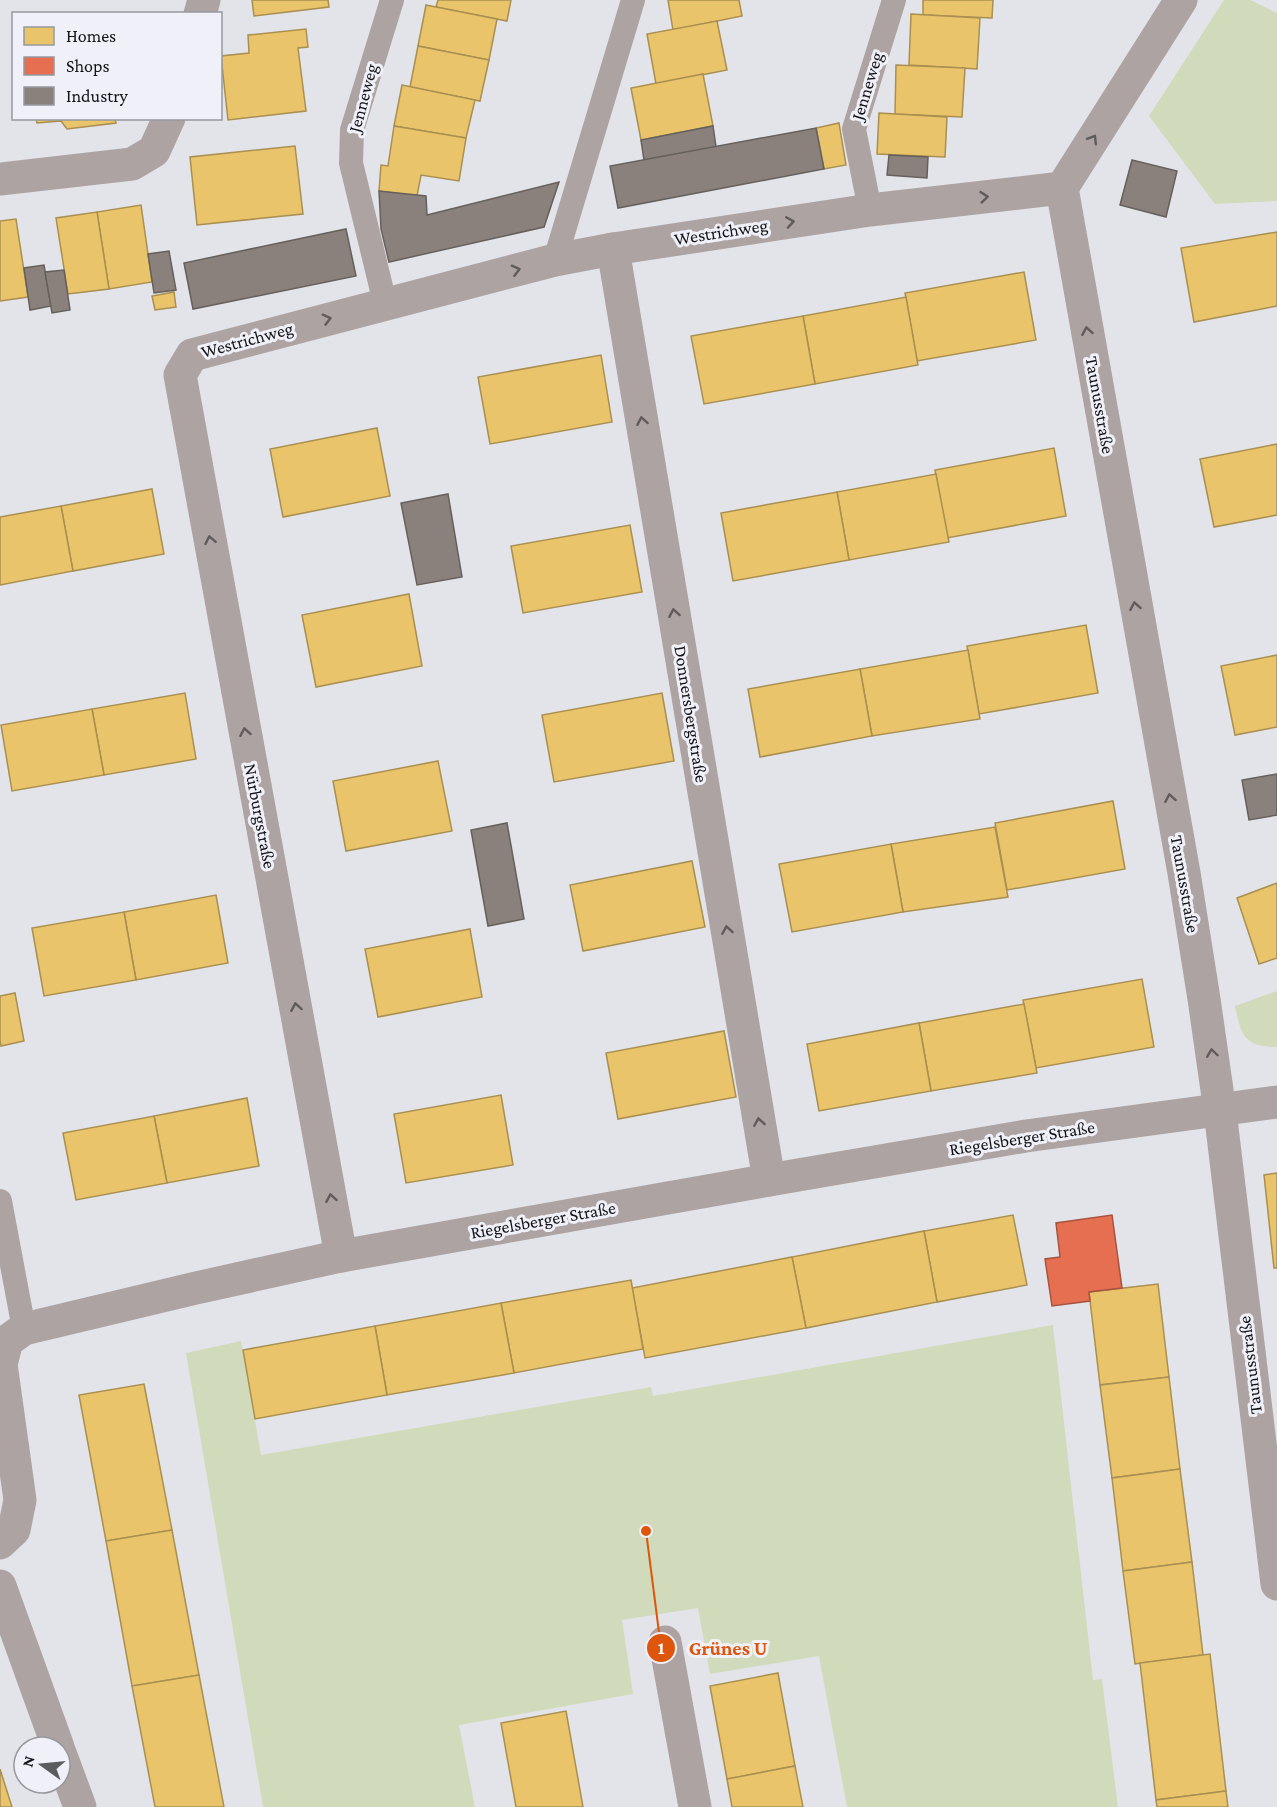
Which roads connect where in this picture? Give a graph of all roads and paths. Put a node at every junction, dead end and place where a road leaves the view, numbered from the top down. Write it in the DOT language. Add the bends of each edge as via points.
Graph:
graph roads {
  1 [pos="392,0"];
  2 [pos="633,0"];
  3 [pos="894,0"];
  4 [pos="1181,0"];
  5 [pos="168,120"];
  6 [pos="0,179"];
  7 [pos="1062,188"];
  8 [pos="870,210"];
  9 [pos="613,249"];
  10 [pos="555,260"];
  11 [pos="385,303"];
  12 [pos="180,375"];
  13 [pos="1277,1102"];
  14 [pos="1220,1111"];
  15 [pos="769,1180"];
  16 [pos="0,1201"];
  17 [pos="341,1256"];
  18 [pos="24,1329"];
  19 [pos="7,1536"];
  20 [pos="1277,1584"];
  21 [pos="0,1586"];
  22 [pos="664,1642"];
  23 [pos="54,1735"];
  24 [pos="72,1785"];
  25 [pos="80,1807"];
  26 [pos="695,1807"];
  1 -- 11 [label="lane, Jenneweg" via="352,130 351,163"];
  2 -- 10 [label="lane"];
  3 -- 8 [label="lane, Jenneweg" via="854,129"];
  7 -- 4 [label="street, one-way"];
  5 -- 6 [label="street" via="154,152 132,164"];
  8 -- 7 [label="street, Westrichweg, one-way"];
  14 -- 7 [label="street, Taunusstraße, one-way" via="1184,873"];
  9 -- 8 [label="street, Westrichweg, one-way"];
  9 -- 10 [label="street, Westrichweg"];
  15 -- 9 [label="street, Donnersbergstraße, one-way"];
  11 -- 10 [label="street, Westrichweg, one-way"];
  12 -- 11 [label="street, Westrichweg, one-way" via="192,355"];
  17 -- 12 [label="street, Nürburgstraße, one-way"];
  13 -- 14 [label="street, Riegelsberger Straße"];
  14 -- 15 [label="street, Riegelsberger Straße" via="1026,1136"];
  14 -- 20 [label="street, Taunusstraße"];
  15 -- 17 [label="street, Riegelsberger Straße"];
  16 -- 18 [label="lane"];
  17 -- 18 [label="street, Riegelsberger Straße"];
  18 -- 19 [label="street" via="7,1341 1,1364 20,1500"];
  21 -- 23 [label="street"];
  22 -- 26 [label="street"];
  24 -- 25 [label="street"];
}
